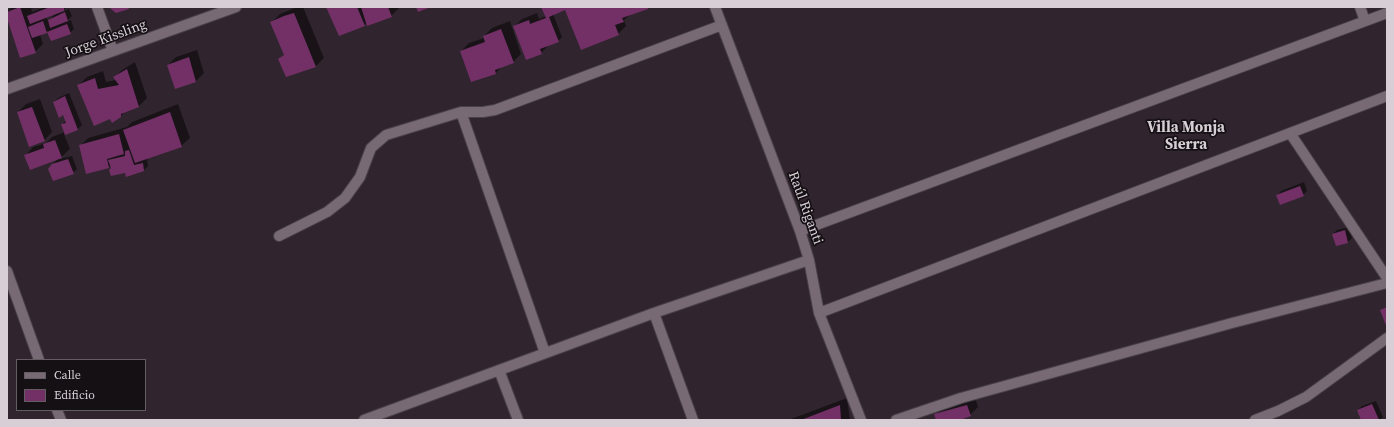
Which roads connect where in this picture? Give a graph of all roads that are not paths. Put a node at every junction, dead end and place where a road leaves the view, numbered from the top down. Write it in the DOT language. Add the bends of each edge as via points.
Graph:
graph roads {
  1 [pos="97,7"];
  2 [pos="236,7"];
  3 [pos="715,7"];
  4 [pos="1360,7"];
  5 [pos="1387,13"];
  6 [pos="1365,21"];
  7 [pos="722,25"];
  8 [pos="113,51"];
  9 [pos="7,89"];
  10 [pos="1387,96"];
  11 [pos="461,112"];
  12 [pos="1290,133"];
  13 [pos="800,231"];
  14 [pos="278,236"];
  15 [pos="809,260"];
  16 [pos="8,276"];
  17 [pos="1387,278"];
  18 [pos="1387,283"];
  19 [pos="654,313"];
  20 [pos="819,313"];
  21 [pos="1387,338"];
  22 [pos="545,353"];
  23 [pos="39,359"];
  24 [pos="499,370"];
  25 [pos="391,415"];
  26 [pos="364,420"];
  27 [pos="518,420"];
  28 [pos="693,420"];
  29 [pos="861,420"];
  30 [pos="896,420"];
  31 [pos="1256,420"];
  1 -- 8 [label="street"];
  2 -- 8 [label="street, Jorge Kissling"];
  3 -- 7 [label="street, Raúl Riganti"];
  4 -- 6 [label="street"];
  5 -- 6 [label="street"];
  6 -- 13 [label="street"];
  7 -- 11 [label="street" via="495,110"];
  7 -- 13 [label="street, Raúl Riganti"];
  8 -- 9 [label="street, Jorge Kissling"];
  10 -- 12 [label="street"];
  11 -- 14 [label="street" via="386,135 371,148 360,177 345,198 327,212"];
  11 -- 22 [label="street"];
  12 -- 17 [label="street"];
  12 -- 20 [label="street"];
  13 -- 15 [label="street, Raúl Riganti"];
  15 -- 19 [label="street"];
  15 -- 20 [label="street, Raúl Riganti"];
  16 -- 23 [label="street"];
  18 -- 30 [label="street" via="969,396"];
  19 -- 22 [label="street"];
  19 -- 28 [label="street"];
  20 -- 29 [label="street, Raúl Riganti"];
  21 -- 31 [label="street" via="1306,397"];
  22 -- 24 [label="street"];
  24 -- 25 [label="street"];
  24 -- 27 [label="street"];
  25 -- 26 [label="street"];
}
